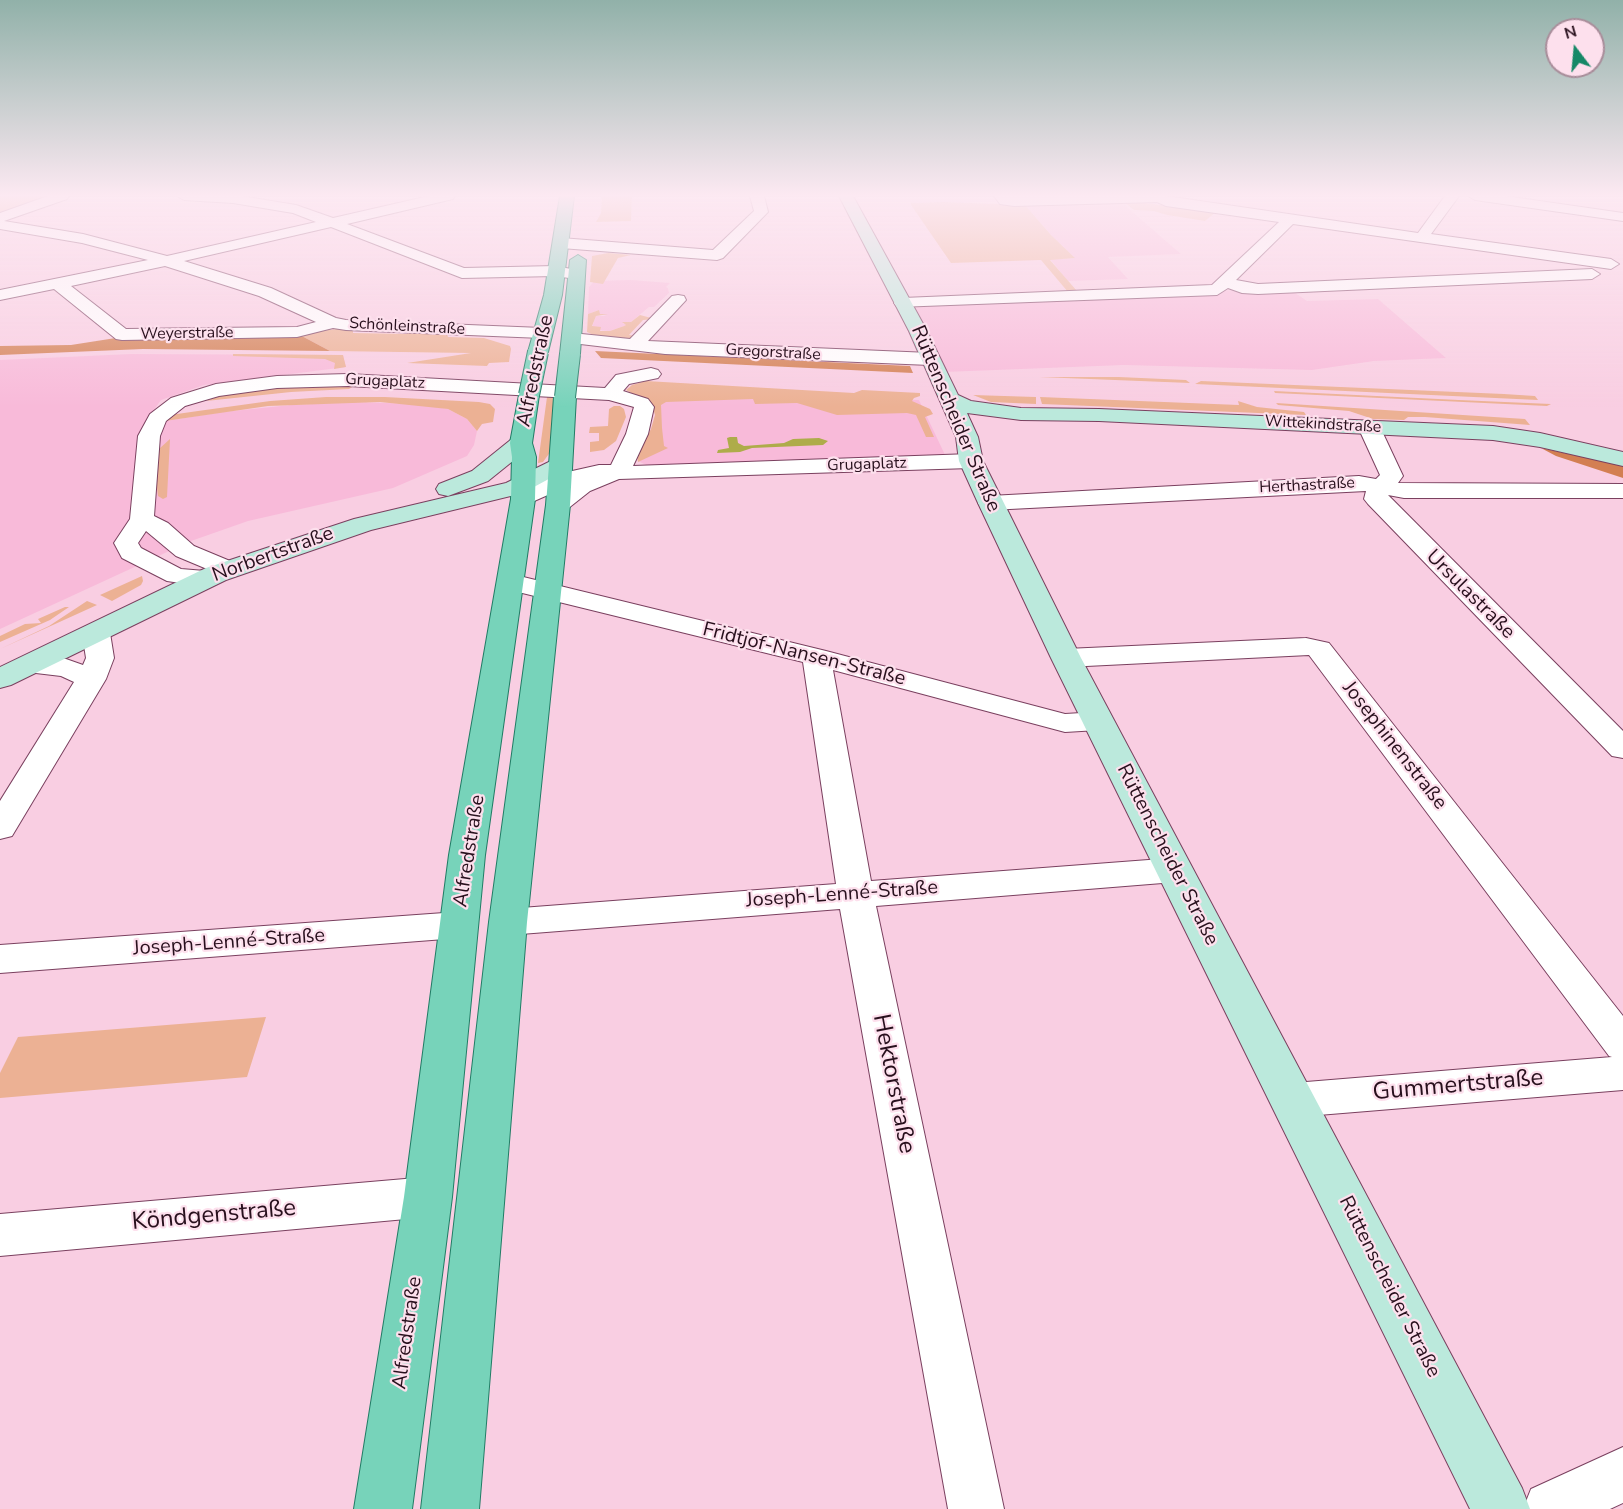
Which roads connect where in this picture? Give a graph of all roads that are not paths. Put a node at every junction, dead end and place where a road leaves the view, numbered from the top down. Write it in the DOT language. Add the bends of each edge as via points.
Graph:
graph roads {
  1 [pos="143,266"];
  2 [pos="185,266"];
  3 [pos="444,266"];
  4 [pos="556,266"];
  5 [pos="577,266"];
  6 [pos="884,266"];
  7 [pos="1242,266"];
  8 [pos="1608,266"];
  9 [pos="555,271"];
  10 [pos="576,274"];
  11 [pos="59,285"];
  12 [pos="1222,286"];
  13 [pos="0,295"];
  14 [pos="678,300"];
  15 [pos="903,303"];
  16 [pos="331,322"];
  17 [pos="540,343"];
  18 [pos="624,345"];
  19 [pos="571,346"];
  20 [pos="932,364"];
  21 [pos="651,374"];
  22 [pos="610,394"];
  23 [pos="949,398"];
  24 [pos="1021,414"];
  25 [pos="1369,427"];
  26 [pos="521,443"];
  27 [pos="967,445"];
  28 [pos="628,450"];
  29 [pos="1623,459"];
  30 [pos="619,471"];
  31 [pos="548,484"];
  32 [pos="1382,487"];
  33 [pos="1623,491"];
  34 [pos="990,503"];
  35 [pos="141,519"];
  36 [pos="211,571"];
  37 [pos="176,576"];
  38 [pos="529,587"];
  39 [pos="96,633"];
  40 [pos="816,657"];
  41 [pos="1066,658"];
  42 [pos="0,659"];
  43 [pos="29,665"];
  44 [pos="91,679"];
  45 [pos="0,680"];
  46 [pos="1098,721"];
  47 [pos="1623,749"];
  48 [pos="0,828"];
  49 [pos="1175,870"];
  50 [pos="856,895"];
  51 [pos="508,922"];
  52 [pos="458,925"];
  53 [pos="0,959"];
  54 [pos="1623,1045"];
  55 [pos="1623,1073"];
  56 [pos="1294,1100"];
  57 [pos="428,1197"];
  58 [pos="0,1235"];
  59 [pos="1623,1474"];
  60 [pos="383,1509"];
  61 [pos="450,1509"];
  62 [pos="976,1509"];
  63 [pos="1501,1509"];
  64 [pos="1551,1509"];
  1 -- 11 [label="street"];
  2 -- 16 [label="street, Schönleinstraße" via="265,292"];
  3 -- 9 [label="street" via="471,274"];
  4 -- 9 [label="main road, Alfredstraße"];
  5 -- 10 [label="main road, Alfredstraße"];
  6 -- 15 [label="street, Rüttenscheider Straße"];
  7 -- 12 [label="street"];
  8 -- 12 [label="street" via="1601,273 1583,276 1258,289"];
  9 -- 10 [label="street"];
  9 -- 17 [label="main road, Alfredstraße"];
  10 -- 19 [label="main road, Alfredstraße"];
  11 -- 13 [label="street"];
  11 -- 16 [label="street, Weyerstraße" via="123,335 297,332"];
  12 -- 15 [label="street"];
  14 -- 18 [label="street"];
  15 -- 20 [label="street, Rüttenscheider Straße"];
  16 -- 17 [label="street, Schönleinstraße"];
  17 -- 26 [label="main road, Alfredstraße, bridge"];
  18 -- 19 [label="street, Gregorstraße"];
  18 -- 20 [label="street, Gregorstraße"];
  19 -- 31 [label="main road, Alfredstraße, bridge"];
  20 -- 23 [label="street, Rüttenscheider Straße"];
  21 -- 22 [label="street" via="623,379"];
  22 -- 28 [label="street, Grugaplatz" via="627,397 644,407"];
  22 -- 35 [label="street, Grugaplatz" via="307,380 216,390 186,399 157,418 149,435"];
  23 -- 24 [label="street, Wittekindstraße" via="986,411"];
  23 -- 27 [label="street, Rüttenscheider Straße"];
  24 -- 25 [label="street, Wittekindstraße"];
  24 -- 27 [label="street, Wittekindstraße" via="992,418"];
  25 -- 29 [label="street, Wittekindstraße" via="1512,435"];
  25 -- 32 [label="street, Ursulastraße" via="1392,476"];
  26 -- 31 [label="main road, Alfredstraße" via="524,457"];
  26 -- 36 [label="street, Norbertstraße" via="494,467 456,487 254,542"];
  27 -- 30 [label="street, Grugaplatz" via="651,473"];
  27 -- 34 [label="street, Rüttenscheider Straße"];
  28 -- 30 [label="street, Grugaplatz"];
  28 -- 31 [label="street" via="619,458"];
  28 -- 31 [label="street" via="611,456 574,455"];
  30 -- 31 [label="street, Grugaplatz"];
  30 -- 31 [label="street, Grugaplatz" via="582,486"];
  31 -- 36 [label="street, Norbertstraße" via="480,509 416,511"];
  31 -- 38 [label="main road, Alfredstraße"];
  32 -- 33 [label="street, Herthastraße" via="1414,491"];
  32 -- 34 [label="street, Herthastraße" via="1359,483"];
  32 -- 47 [label="street, Ursulastraße" via="1376,499"];
  34 -- 41 [label="street, Rüttenscheider Straße"];
  35 -- 36 [label="street" via="159,528"];
  35 -- 37 [label="street" via="126,543 131,553"];
  36 -- 37 [label="street, Norbertstraße"];
  36 -- 39 [label="street, Norbertstraße"];
  37 -- 42 [label="street, Norbertstraße"];
  38 -- 40 [label="street, Fridtjof-Nansen-Straße"];
  38 -- 51 [label="main road, Alfredstraße"];
  38 -- 52 [label="main road, Alfredstraße"];
  39 -- 43 [label="street, Norbertstraße"];
  39 -- 44 [label="street" via="100,658"];
  40 -- 46 [label="street, Fridtjof-Nansen-Straße" via="1065,723"];
  40 -- 50 [label="street, Hektorstraße"];
  41 -- 46 [label="street, Rüttenscheider Straße"];
  41 -- 54 [label="street, Josephinenstraße" via="1306,646 1319,649"];
  43 -- 44 [label="street" via="66,668"];
  43 -- 45 [label="street, Norbertstraße"];
  44 -- 48 [label="street"];
  46 -- 49 [label="street, Rüttenscheider Straße"];
  49 -- 50 [label="street, Joseph-Lenné-Straße"];
  49 -- 56 [label="street, Rüttenscheider Straße"];
  50 -- 51 [label="street, Joseph-Lenné-Straße"];
  50 -- 62 [label="street, Hektorstraße"];
  51 -- 61 [label="main road, Alfredstraße"];
  52 -- 53 [label="street, Joseph-Lenné-Straße"];
  52 -- 57 [label="main road, Alfredstraße"];
  55 -- 56 [label="street, Gummertstraße"];
  56 -- 63 [label="street, Rüttenscheider Straße"];
  57 -- 58 [label="street, Köndgenstraße"];
  57 -- 60 [label="main road, Alfredstraße"];
  59 -- 64 [label="street"];
}
